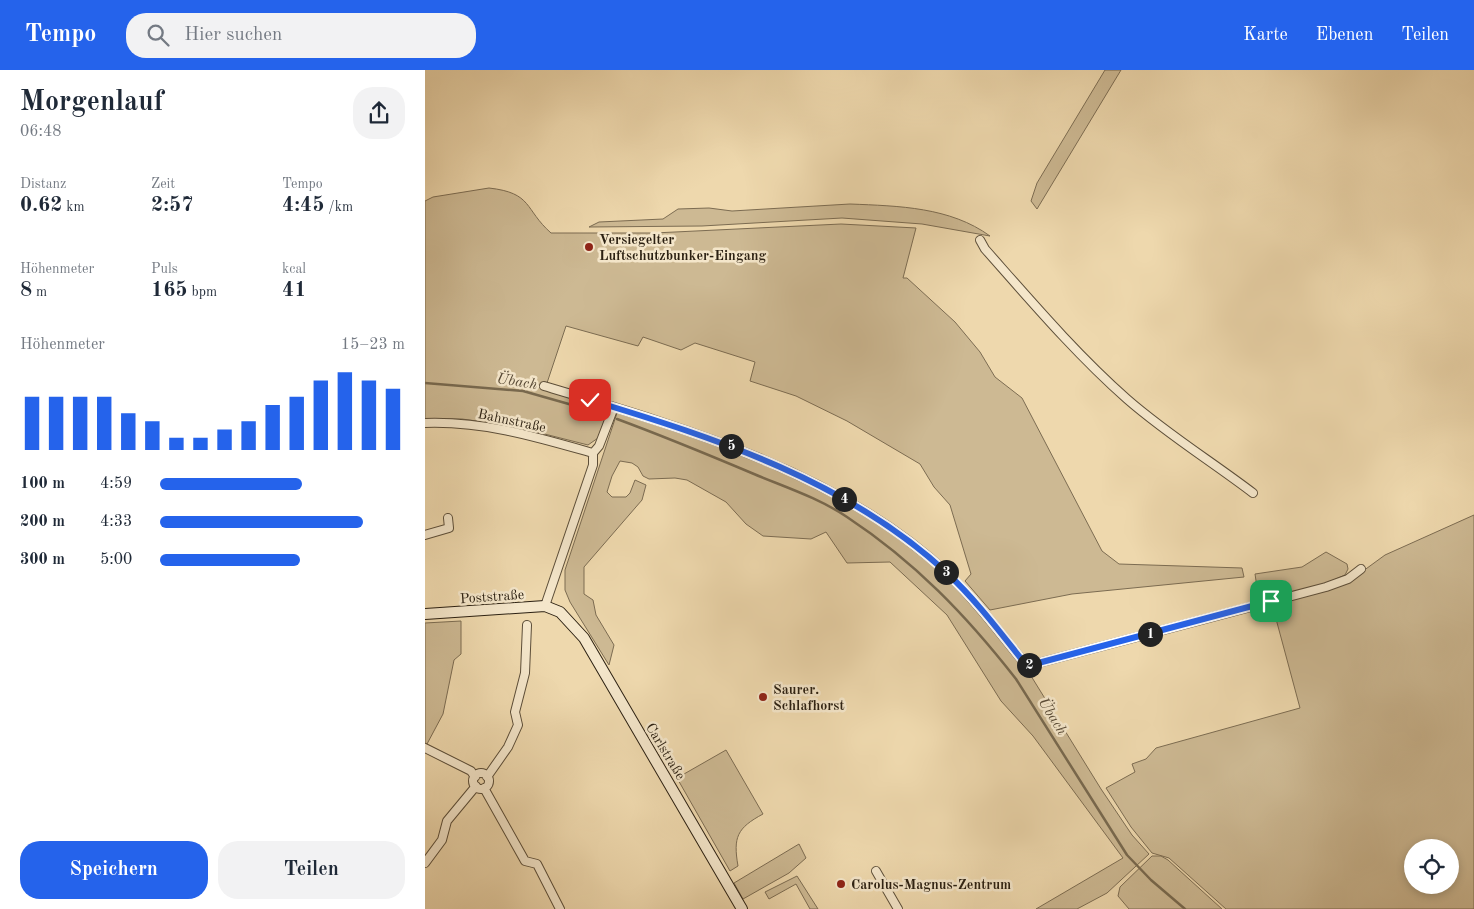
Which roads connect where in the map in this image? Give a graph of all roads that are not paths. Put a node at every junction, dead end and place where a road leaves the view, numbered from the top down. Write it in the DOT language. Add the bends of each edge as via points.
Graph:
graph roads {
  1 [pos="980,240"];
  2 [pos="544,386"];
  3 [pos="614,407"];
  4 [pos="425,423"];
  5 [pos="593,454"];
  6 [pos="1253,493"];
  7 [pos="448,518"];
  8 [pos="425,535"];
  9 [pos="1361,569"];
  10 [pos="545,606"];
  11 [pos="560,612"];
  12 [pos="425,614"];
  13 [pos="527,625"];
  14 [pos="425,748"];
  15 [pos="487,776"];
  16 [pos="475,777"];
  17 [pos="476,786"];
  18 [pos="484,788"];
  19 [pos="425,863"];
  20 [pos="876,871"];
  21 [pos="739,908"];
  22 [pos="560,909"];
  23 [pos="898,909"];
  1 -- 6 [label="street" via="1059,331 1127,399 1169,434"];
  2 -- 3 [label="street"];
  3 -- 5 [label="street"];
  3 -- 9 [label="street" via="751,455 871,514 949,574 1027,666 1325,587 1349,579"];
  4 -- 5 [label="street, Bahnstraße" via="467,423 511,430"];
  5 -- 10 [label="street" via="593,466"];
  7 -- 8 [label="street" via="449,528"];
  10 -- 11 [label="main road, Poststraße"];
  10 -- 12 [label="main road, Poststraße"];
  11 -- 21 [label="main road, Carlstraße" via="584,638"];
  13 -- 15 [label="street" via="525,673 515,712 518,725 508,747"];
  14 -- 16 [label="street" via="471,770"];
  15 -- 16 [label="street"];
  15 -- 18 [label="street" via="489,783"];
  16 -- 17 [label="street"];
  17 -- 18 [label="street"];
  17 -- 19 [label="street" via="447,821 442,840"];
  18 -- 22 [label="street" via="525,861 537,864"];
  20 -- 23 [label="street"];
}
